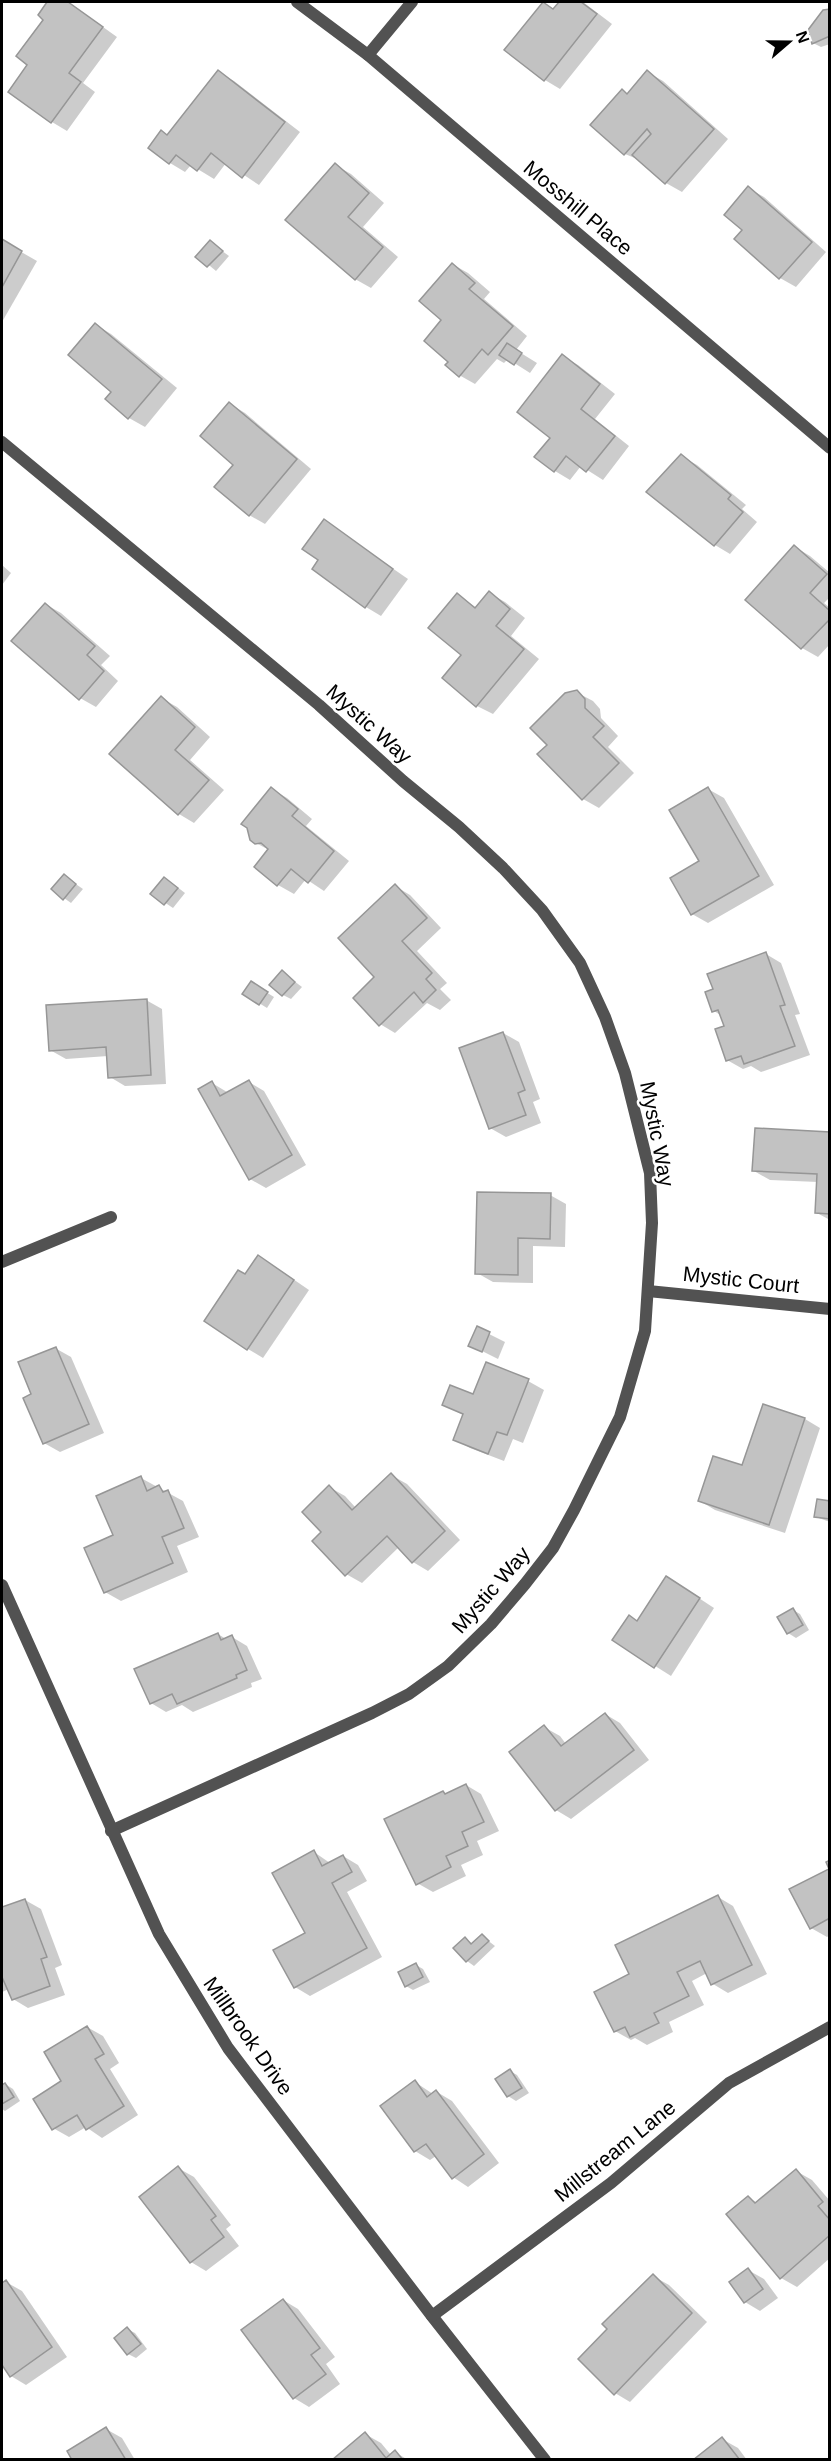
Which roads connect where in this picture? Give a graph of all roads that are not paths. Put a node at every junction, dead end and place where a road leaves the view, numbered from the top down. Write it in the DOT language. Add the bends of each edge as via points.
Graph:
graph roads {
  1 [pos="297,2"];
  2 [pos="412,2"];
  3 [pos="368,55"];
  4 [pos="2,442"];
  5 [pos="830,448"];
  6 [pos="111,1217"];
  7 [pos="2,1262"];
  8 [pos="648,1291"];
  9 [pos="830,1309"];
  10 [pos="2,1585"];
  11 [pos="111,1831"];
  12 [pos="830,2028"];
  13 [pos="432,2316"];
  14 [pos="545,2460"];
  1 -- 3 [label="street, Mosshill Place"];
  2 -- 3 [label="street"];
  3 -- 5 [label="street, Mosshill Place"];
  4 -- 8 [label="street, Mystic Way" via="319,705 459,827 542,910 579,963 625,1072 650,1173"];
  6 -- 7 [label="street"];
  8 -- 9 [label="street, Mystic Court"];
  8 -- 11 [label="street, Mystic Way" via="645,1331 620,1417 553,1548 491,1624 448,1666 410,1694"];
  10 -- 11 [label="street, Millbrook Drive"];
  11 -- 13 [label="street, Millbrook Drive" via="159,1934 228,2048"];
  12 -- 13 [label="street, Millstream Lane" via="729,2083 611,2182"];
  13 -- 14 [label="street, Millbrook Drive"];
}
